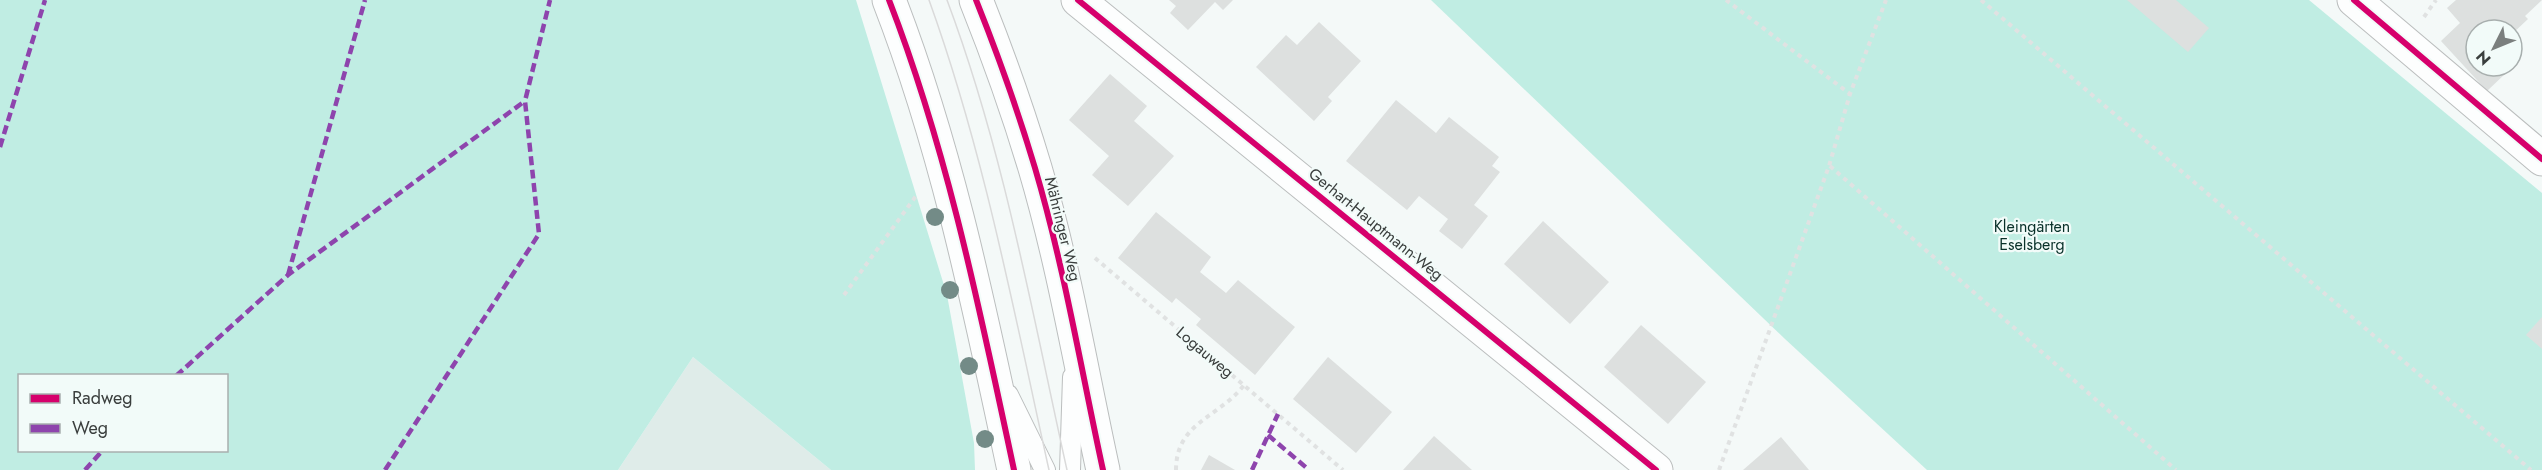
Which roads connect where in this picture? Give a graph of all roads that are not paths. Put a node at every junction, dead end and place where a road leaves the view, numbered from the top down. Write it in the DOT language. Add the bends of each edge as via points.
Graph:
graph roads {
  1 [pos="891,0"];
  2 [pos="976,0"];
  3 [pos="1078,0"];
  4 [pos="2354,0"];
  5 [pos="2542,159"];
  6 [pos="1074,335"];
  7 [pos="990,357"];
  8 [pos="1014,470"];
  9 [pos="1045,470"];
  10 [pos="1070,470"];
  11 [pos="1103,470"];
  12 [pos="1656,470"];
  1 -- 7 [label="street" via="944,162"];
  2 -- 6 [label="street, Mähringer Weg" via="1026,141"];
  3 -- 12 [label="street, Gerhart-Hauptmann-Weg"];
  4 -- 5 [label="street"];
  6 -- 10 [label="lane, Mähringer Weg"];
  6 -- 11 [label="street, Mähringer Weg"];
  7 -- 8 [label="street"];
  7 -- 9 [label="lane"];
}
